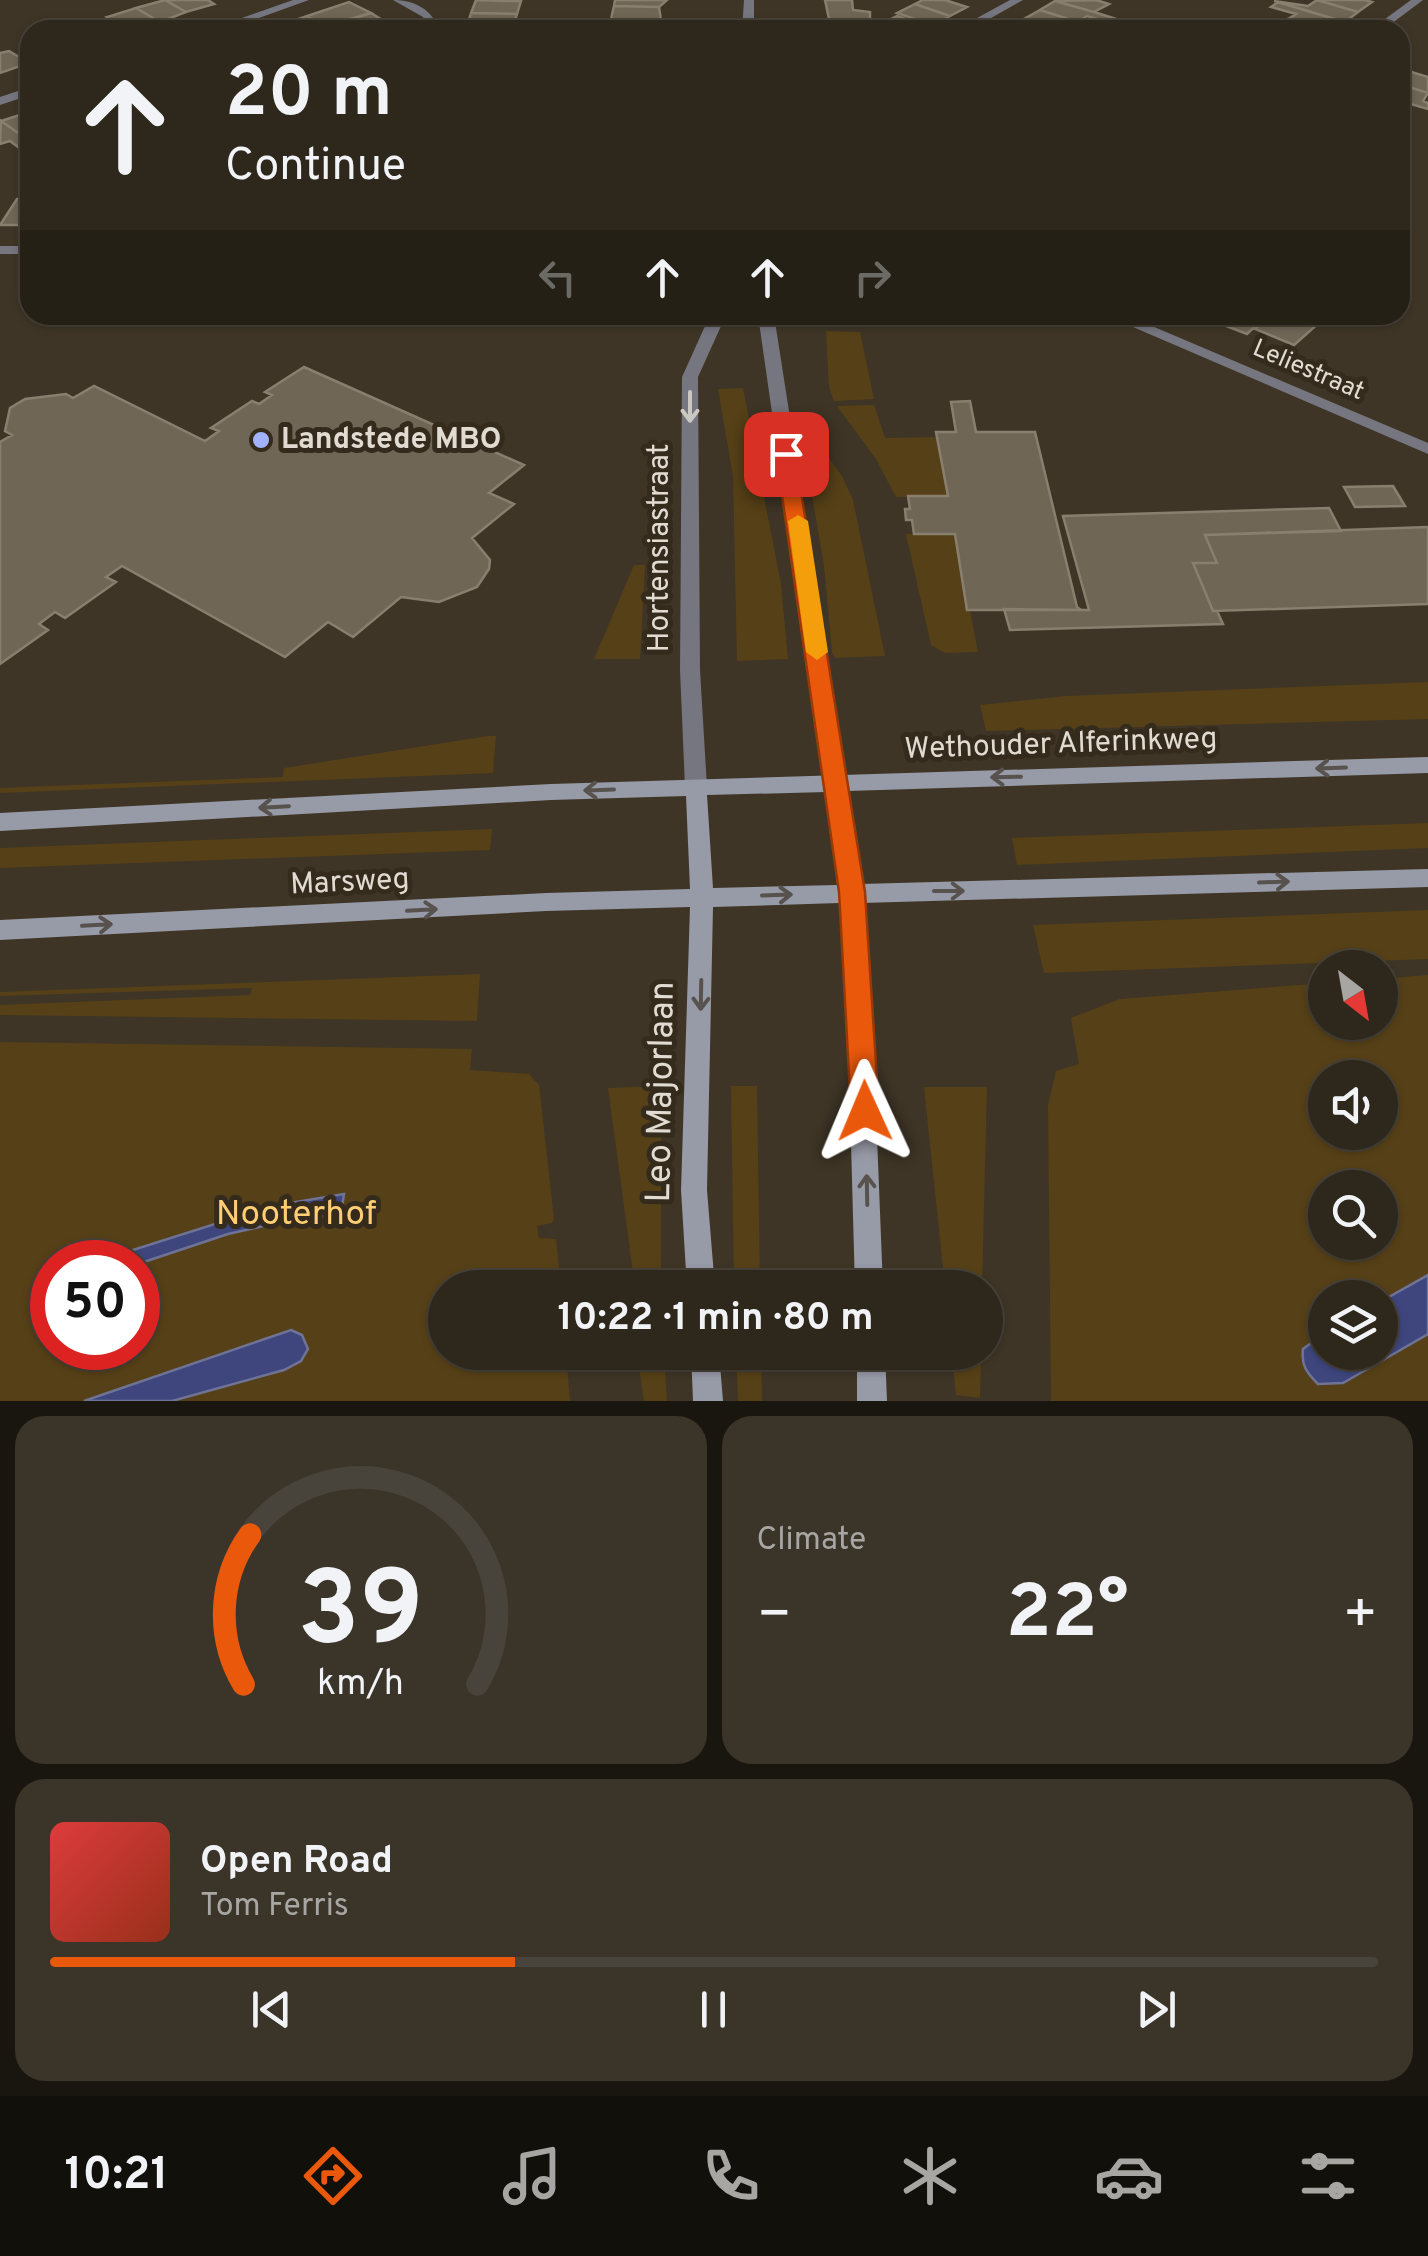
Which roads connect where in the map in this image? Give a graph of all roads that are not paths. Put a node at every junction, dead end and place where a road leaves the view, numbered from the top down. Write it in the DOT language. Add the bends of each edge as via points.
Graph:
graph roads {
  1 [pos="304,0"];
  2 [pos="398,0"];
  3 [pos="1018,0"];
  4 [pos="1418,0"];
  5 [pos="244,20"];
  6 [pos="432,20"];
  7 [pos="980,20"];
  8 [pos="1390,20"];
  9 [pos="713,325"];
  10 [pos="767,325"];
  11 [pos="1137,325"];
  12 [pos="1428,449"];
  13 [pos="1428,765"];
  14 [pos="836,784"];
  15 [pos="696,787"];
  16 [pos="0,822"];
  17 [pos="1428,878"];
  18 [pos="852,892"];
  19 [pos="702,898"];
  20 [pos="0,930"];
  21 [pos="699,1270"];
  22 [pos="870,1270"];
  23 [pos="706,1370"];
  24 [pos="871,1370"];
  25 [pos="708,1401"];
  26 [pos="872,1401"];
  1 -- 5 [label="street"];
  2 -- 6 [label="street"];
  3 -- 7 [label="street"];
  4 -- 8 [label="street"];
  9 -- 15 [label="street, Hortensiastraat, one-way" via="690,377"];
  10 -- 14 [label="street"];
  11 -- 12 [label="street, Leliestraat"];
  13 -- 14 [label="main road, Wethouder Alferinkweg, one-way"];
  14 -- 15 [label="main road, Wethouder Alferinkweg"];
  14 -- 18 [label="main road"];
  15 -- 16 [label="main road, one-way"];
  15 -- 19 [label="main road, Leo Majorlaan"];
  18 -- 17 [label="main road, one-way"];
  19 -- 18 [label="main road, one-way"];
  22 -- 18 [label="main road, one-way" via="864,1040"];
  20 -- 19 [label="main road, Marsweg, one-way"];
  19 -- 21 [label="main road, Leo Majorlaan, one-way" via="694,1190"];
  23 -- 25 [label="main road"];
  24 -- 26 [label="main road"];
}
